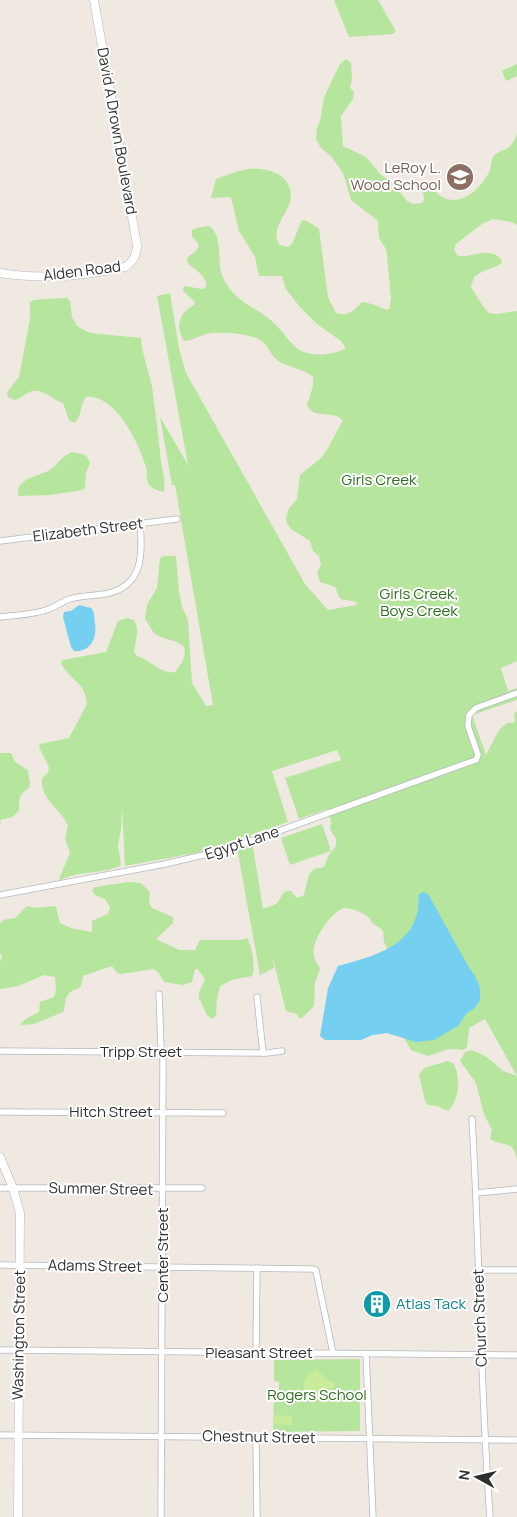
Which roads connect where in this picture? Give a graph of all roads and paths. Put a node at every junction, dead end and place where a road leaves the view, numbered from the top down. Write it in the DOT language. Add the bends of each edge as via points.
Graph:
graph roads {
  1 [pos="94,0"];
  2 [pos="132,261"];
  3 [pos="0,273"];
  4 [pos="177,519"];
  5 [pos="140,524"];
  6 [pos="0,541"];
  7 [pos="0,617"];
  8 [pos="517,693"];
  9 [pos="0,895"];
  10 [pos="159,994"];
  11 [pos="257,997"];
  12 [pos="0,1051"];
  13 [pos="282,1051"];
  14 [pos="162,1052"];
  15 [pos="263,1053"];
  16 [pos="0,1112"];
  17 [pos="163,1112"];
  18 [pos="223,1113"];
  19 [pos="472,1119"];
  20 [pos="0,1157"];
  21 [pos="0,1188"];
  22 [pos="13,1188"];
  23 [pos="202,1188"];
  24 [pos="162,1189"];
  25 [pos="517,1189"];
  26 [pos="476,1193"];
  27 [pos="0,1265"];
  28 [pos="20,1265"];
  29 [pos="163,1267"];
  30 [pos="257,1268"];
  31 [pos="479,1270"];
  32 [pos="517,1270"];
  33 [pos="0,1350"];
  34 [pos="18,1350"];
  35 [pos="162,1352"];
  36 [pos="256,1352"];
  37 [pos="333,1354"];
  38 [pos="366,1354"];
  39 [pos="481,1354"];
  40 [pos="517,1355"];
  41 [pos="0,1435"];
  42 [pos="18,1435"];
  43 [pos="162,1436"];
  44 [pos="256,1437"];
  45 [pos="370,1438"];
  46 [pos="484,1440"];
  47 [pos="517,1440"];
  48 [pos="18,1517"];
  49 [pos="161,1517"];
  50 [pos="257,1517"];
  51 [pos="373,1517"];
  52 [pos="490,1517"];
  1 -- 2 [label="street, David A Drown Boulevard" via="137,245"];
  2 -- 3 [label="street, Alden Road" via="122,267 70,276"];
  4 -- 5 [label="street, Elizabeth Street"];
  5 -- 6 [label="street, Elizabeth Street"];
  5 -- 7 [label="street" via="142,548 139,566 132,578 120,588 104,594 71,598 44,610"];
  8 -- 9 [label="street, Egypt Lane" via="471,712 468,726 478,752 476,760 229,849"];
  10 -- 14 [label="street, Center Street"];
  11 -- 15 [label="street"];
  12 -- 14 [label="street, Tripp Street"];
  13 -- 15 [label="street, Tripp Street"];
  14 -- 15 [label="street, Tripp Street"];
  14 -- 17 [label="street, Center Street"];
  16 -- 17 [label="street, Hitch Street"];
  17 -- 18 [label="street, Hitch Street"];
  17 -- 24 [label="street, Center Street"];
  19 -- 26 [label="street, Church Street"];
  20 -- 22 [label="street, Washington Street"];
  21 -- 22 [label="street, Summer Street"];
  22 -- 24 [label="street, Summer Street"];
  22 -- 28 [label="street, Washington Street" via="20,1214"];
  23 -- 24 [label="street, Summer Street"];
  24 -- 29 [label="street, Center Street"];
  25 -- 26 [label="street"];
  26 -- 31 [label="street, Church Street"];
  27 -- 28 [label="street, Adams Street"];
  28 -- 29 [label="street, Adams Street"];
  28 -- 34 [label="street, Washington Street"];
  29 -- 30 [label="street, Adams Street"];
  29 -- 35 [label="street, Center Street"];
  30 -- 36 [label="street"];
  30 -- 37 [label="street, Adams Street" via="314,1269"];
  31 -- 32 [label="street"];
  31 -- 39 [label="street, Church Street"];
  33 -- 34 [label="street, Pleasant Street"];
  34 -- 35 [label="street, Pleasant Street"];
  34 -- 42 [label="street, Washington Street"];
  35 -- 36 [label="street, Pleasant Street"];
  35 -- 43 [label="street, Center Street"];
  36 -- 37 [label="street, Pleasant Street"];
  37 -- 38 [label="street, Pleasant Street"];
  38 -- 39 [label="street, Pleasant Street"];
  38 -- 45 [label="street"];
  39 -- 40 [label="street, Pleasant Street"];
  39 -- 46 [label="street, Church Street"];
  41 -- 42 [label="street, Chestnut Street"];
  42 -- 43 [label="street, Chestnut Street"];
  42 -- 48 [label="street, Washington Street"];
  43 -- 44 [label="street, Chestnut Street"];
  43 -- 49 [label="street, Center Street"];
  44 -- 45 [label="street, Chestnut Street"];
  44 -- 50 [label="street"];
  45 -- 46 [label="street, Chestnut Street"];
  45 -- 51 [label="street"];
  46 -- 47 [label="street, Chestnut Street"];
  46 -- 52 [label="street, Church Street"];
}
